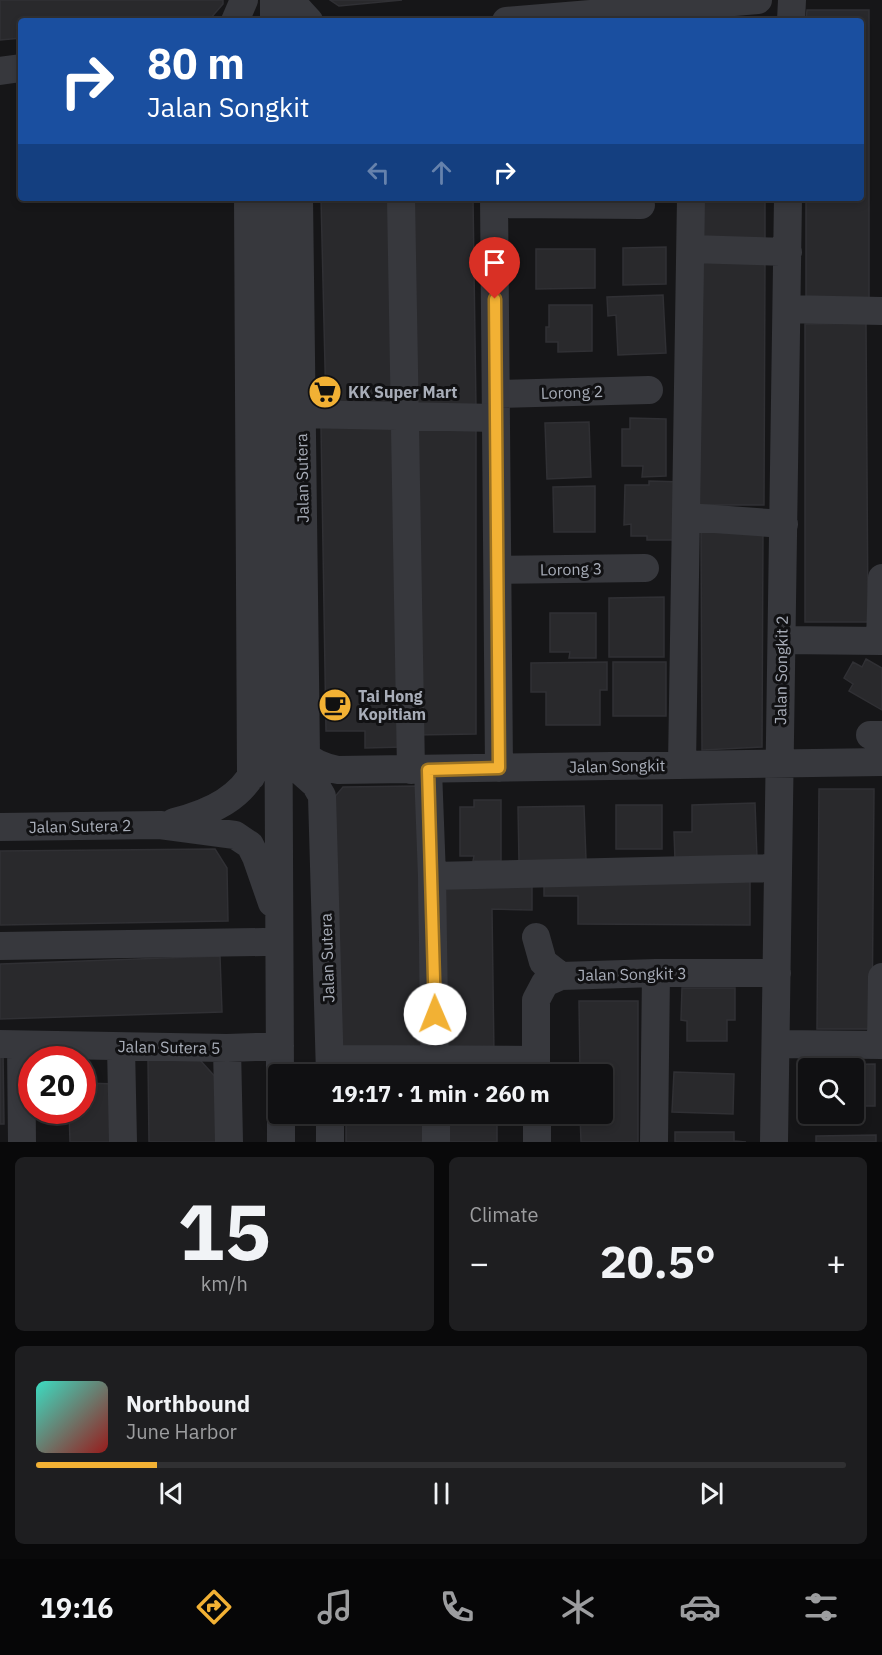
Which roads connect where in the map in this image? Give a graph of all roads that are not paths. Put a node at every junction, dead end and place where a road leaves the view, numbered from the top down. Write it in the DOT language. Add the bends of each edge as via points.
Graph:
graph roads {
  1 [pos="244,0"];
  2 [pos="274,0"];
  3 [pos="290,0"];
  4 [pos="758,0"];
  5 [pos="792,0"];
  6 [pos="573,8"];
  7 [pos="236,18"];
  8 [pos="274,18"];
  9 [pos="306,18"];
  10 [pos="521,18"];
  11 [pos="791,18"];
  12 [pos="18,68"];
  13 [pos="0,71"];
  14 [pos="248,201"];
  15 [pos="276,201"];
  16 [pos="298,201"];
  17 [pos="401,201"];
  18 [pos="494,201"];
  19 [pos="691,201"];
  20 [pos="789,201"];
  21 [pos="641,205"];
  22 [pos="691,249"];
  23 [pos="788,252"];
  24 [pos="787,309"];
  25 [pos="882,311"];
  26 [pos="277,356"];
  27 [pos="248,358"];
  28 [pos="649,390"];
  29 [pos="496,406"];
  30 [pos="301,414"];
  31 [pos="404,416"];
  32 [pos="686,517"];
  33 [pos="784,524"];
  34 [pos="645,568"];
  35 [pos="498,570"];
  36 [pos="882,578"];
  37 [pos="782,640"];
  38 [pos="881,641"];
  39 [pos="278,684"];
  40 [pos="279,751"];
  41 [pos="306,758"];
  42 [pos="882,762"];
  43 [pos="780,764"];
  44 [pos="682,765"];
  45 [pos="499,768"];
  46 [pos="420,770"];
  47 [pos="352,771"];
  48 [pos="251,777"];
  49 [pos="322,796"];
  50 [pos="160,825"];
  51 [pos="0,827"];
  52 [pos="778,868"];
  53 [pos="432,876"];
  54 [pos="272,935"];
  55 [pos="536,937"];
  56 [pos="0,946"];
  57 [pos="656,973"];
  58 [pos="777,973"];
  59 [pos="561,976"];
  60 [pos="882,977"];
  61 [pos="10,1044"];
  62 [pos="776,1044"];
  63 [pos="881,1045"];
  64 [pos="274,1046"];
  65 [pos="121,1047"];
  66 [pos="227,1048"];
  67 [pos="278,1064"];
  68 [pos="330,1064"];
  69 [pos="435,1064"];
  70 [pos="536,1064"];
  71 [pos="281,1124"];
  72 [pos="330,1124"];
  73 [pos="436,1124"];
  74 [pos="537,1124"];
  75 [pos="22,1142"];
  76 [pos="123,1142"];
  77 [pos="229,1142"];
  78 [pos="281,1142"];
  79 [pos="330,1142"];
  80 [pos="436,1142"];
  81 [pos="537,1142"];
  82 [pos="654,1142"];
  83 [pos="774,1142"];
  1 -- 7 [label="street"];
  2 -- 8 [label="street"];
  3 -- 9 [label="street"];
  4 -- 6 [label="street"];
  5 -- 11 [label="street"];
  6 -- 10 [label="street"];
  12 -- 13 [label="street"];
  14 -- 27 [label="street"];
  15 -- 26 [label="street, Jalan Sutera"];
  16 -- 30 [label="street, Jalan Sutera"];
  17 -- 31 [label="street"];
  18 -- 21 [label="street"];
  18 -- 29 [label="street"];
  19 -- 22 [label="street"];
  20 -- 23 [label="street, Jalan Songkit 2"];
  22 -- 23 [label="street"];
  22 -- 32 [label="street"];
  23 -- 24 [label="street, Jalan Songkit 2"];
  24 -- 25 [label="street"];
  24 -- 33 [label="street, Jalan Songkit 2"];
  26 -- 27 [label="street"];
  26 -- 39 [label="street, Jalan Sutera"];
  27 -- 48 [label="street"];
  28 -- 29 [label="street, Lorong 2"];
  29 -- 31 [label="street, Lorong 2"];
  29 -- 35 [label="street"];
  30 -- 31 [label="street, Lorong 2"];
  30 -- 41 [label="street, Jalan Sutera"];
  31 -- 46 [label="street"];
  32 -- 33 [label="street"];
  32 -- 44 [label="street"];
  33 -- 37 [label="street, Jalan Songkit 2"];
  34 -- 35 [label="street, Lorong 3"];
  35 -- 45 [label="street"];
  36 -- 38 [label="street"];
  37 -- 38 [label="street"];
  37 -- 43 [label="street, Jalan Songkit 2"];
  39 -- 40 [label="street, Jalan Sutera"];
  39 -- 41 [label="street" via="292,741"];
  39 -- 48 [label="street, Jalan Sutera 2" via="259,764"];
  40 -- 49 [label="street" via="315,784"];
  40 -- 54 [label="street, Jalan Sutera"];
  41 -- 47 [label="street, Jalan Songkit" via="328,769"];
  42 -- 43 [label="street, Jalan Songkit"];
  43 -- 44 [label="street, Jalan Songkit"];
  43 -- 52 [label="street, Jalan Songkit 2"];
  44 -- 45 [label="street, Jalan Songkit"];
  45 -- 46 [label="street, Jalan Songkit"];
  46 -- 47 [label="street, Jalan Songkit"];
  46 -- 53 [label="street"];
  47 -- 49 [label="street" via="333,780"];
  48 -- 50 [label="street, Jalan Sutera 2" via="225,802 202,815"];
  49 -- 68 [label="street, Jalan Sutera"];
  50 -- 51 [label="street, Jalan Sutera 2"];
  50 -- 54 [label="street, Jalan Sutera 2" via="235,834 250,845 261,871"];
  52 -- 53 [label="street"];
  52 -- 58 [label="street, Jalan Songkit 2"];
  53 -- 69 [label="street"];
  54 -- 56 [label="street"];
  54 -- 64 [label="street, Jalan Sutera"];
  55 -- 59 [label="street" via="543,962"];
  57 -- 58 [label="street, Jalan Songkit 3"];
  57 -- 59 [label="street, Jalan Songkit 3"];
  57 -- 82 [label="street"];
  58 -- 62 [label="street, Jalan Songkit 2"];
  59 -- 70 [label="street, Jalan Songkit 3" via="545,983 536,1000"];
  60 -- 63 [label="street"];
  61 -- 65 [label="street, Jalan Sutera 5"];
  61 -- 75 [label="street, Jalan Sutera 5"];
  62 -- 63 [label="street"];
  62 -- 83 [label="street, Jalan Songkit 2"];
  64 -- 66 [label="street, Jalan Sutera 5"];
  64 -- 67 [label="street, Jalan Sutera"];
  65 -- 66 [label="street, Jalan Sutera 5"];
  65 -- 76 [label="street"];
  66 -- 77 [label="street"];
  71 -- 78 [label="street"];
  72 -- 79 [label="street"];
  73 -- 80 [label="street"];
  74 -- 81 [label="street"];
}
